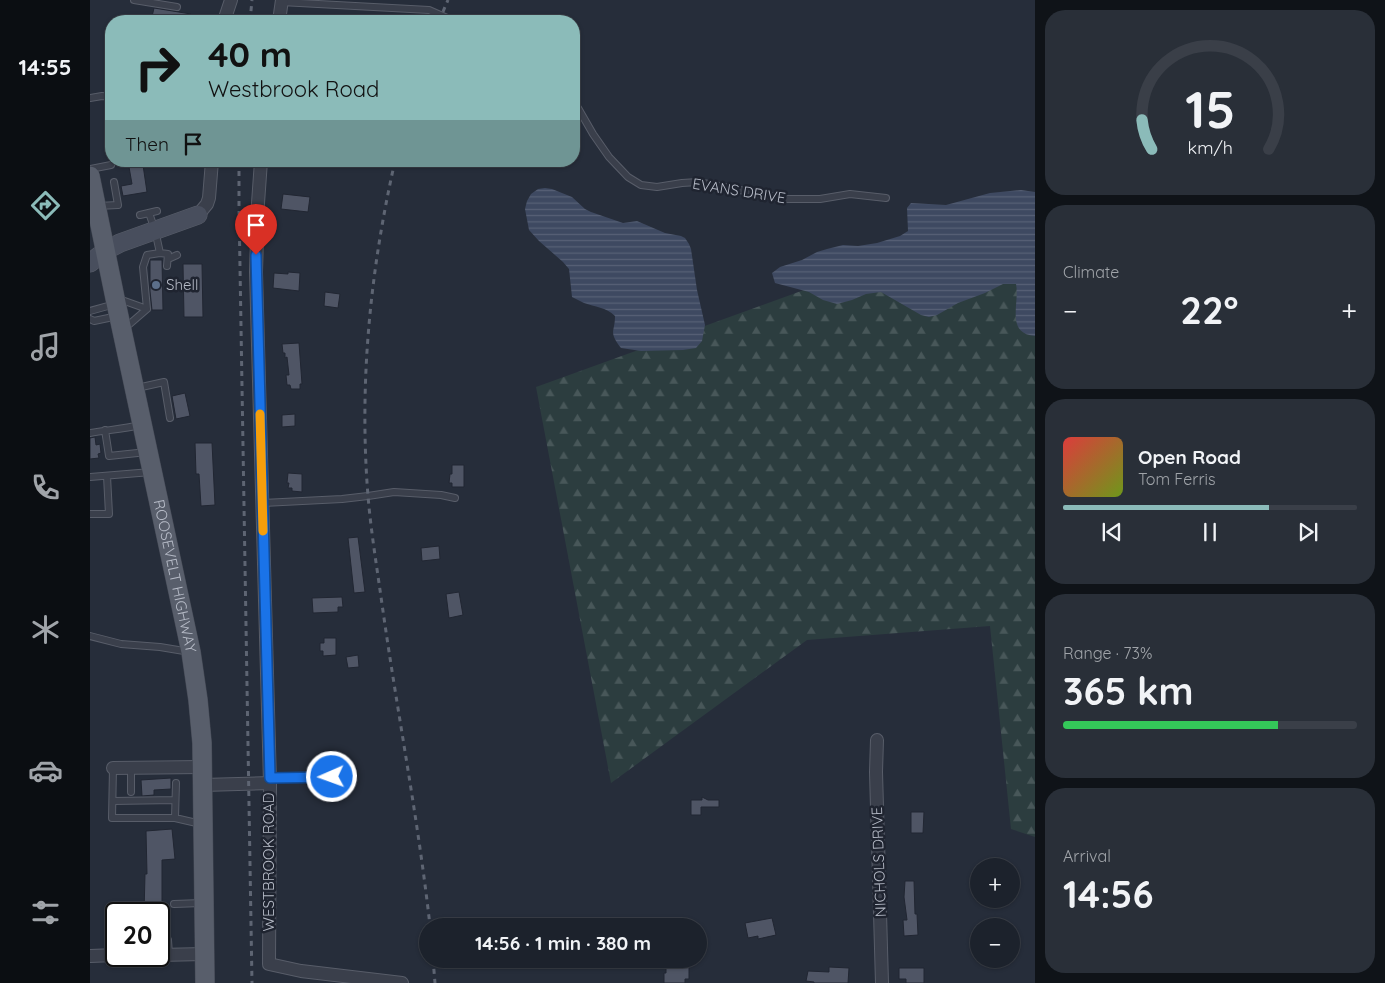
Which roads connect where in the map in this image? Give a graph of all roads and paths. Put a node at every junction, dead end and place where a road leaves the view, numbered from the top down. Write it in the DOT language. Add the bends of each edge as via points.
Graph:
graph roads {
  1 [pos="134,0"];
  2 [pos="231,0"];
  3 [pos="281,1"];
  4 [pos="177,7"];
  5 [pos="226,15"];
  6 [pos="280,15"];
  7 [pos="440,15"];
  8 [pos="105,96"];
  9 [pos="90,98"];
  10 [pos="580,112"];
  11 [pos="105,166"];
  12 [pos="212,167"];
  13 [pos="261,167"];
  14 [pos="90,169"];
  15 [pos="90,176"];
  16 [pos="114,182"];
  17 [pos="886,198"];
  18 [pos="96,206"];
  19 [pos="157,211"];
  20 [pos="149,213"];
  21 [pos="140,215"];
  22 [pos="198,215"];
  23 [pos="155,230"];
  24 [pos="105,251"];
  25 [pos="160,253"];
  26 [pos="177,256"];
  27 [pos="168,259"];
  28 [pos="90,263"];
  29 [pos="167,266"];
  30 [pos="146,309"];
  31 [pos="90,311"];
  32 [pos="118,312"];
  33 [pos="90,319"];
  34 [pos="135,388"];
  35 [pos="170,418"];
  36 [pos="143,425"];
  37 [pos="105,430"];
  38 [pos="90,434"];
  39 [pos="148,452"];
  40 [pos="152,472"];
  41 [pos="107,476"];
  42 [pos="90,477"];
  43 [pos="455,498"];
  44 [pos="263,503"];
  45 [pos="90,514"];
  46 [pos="90,636"];
  47 [pos="191,652"];
  48 [pos="876,740"];
  49 [pos="132,767"];
  50 [pos="113,768"];
  51 [pos="202,776"];
  52 [pos="332,777"];
  53 [pos="270,781"];
  54 [pos="176,783"];
  55 [pos="131,792"];
  56 [pos="175,800"];
  57 [pos="113,801"];
  58 [pos="175,818"];
  59 [pos="202,824"];
  60 [pos="203,903"];
  61 [pos="174,904"];
  62 [pos="204,954"];
  63 [pos="170,955"];
  64 [pos="90,956"];
  65 [pos="105,956"];
  66 [pos="338,979"];
  67 [pos="204,983"];
  68 [pos="402,983"];
  69 [pos="882,983"];
  1 -- 4 [label="lane"];
  2 -- 5 [label="street"];
  3 -- 6 [label="street"];
  3 -- 7 [label="lane" via="429,10"];
  8 -- 9 [label="lane"];
  10 -- 17 [label="lane, EVANS DRIVE" via="609,157 628,177 641,185 657,187 698,182 787,199 820,199 850,194"];
  11 -- 14 [label="lane"];
  12 -- 22 [label="street" via="209,198"];
  13 -- 44 [label="street, WESTBROOK ROAD" via="256,272"];
  15 -- 18 [label="main road, ROOSEVELT HIGHWAY"];
  16 -- 18 [label="lane" via="118,205"];
  18 -- 24 [label="main road, ROOSEVELT HIGHWAY"];
  19 -- 20 [label="lane"];
  20 -- 21 [label="lane"];
  20 -- 23 [label="lane"];
  22 -- 23 [label="street"];
  23 -- 24 [label="street"];
  23 -- 25 [label="lane"];
  24 -- 28 [label="street"];
  24 -- 32 [label="main road, ROOSEVELT HIGHWAY"];
  25 -- 27 [label="lane" via="168,254"];
  25 -- 30 [label="lane" via="147,255 143,267"];
  26 -- 27 [label="lane"];
  27 -- 29 [label="lane"];
  30 -- 32 [label="lane"];
  30 -- 32 [label="lane"];
  31 -- 32 [label="lane"];
  32 -- 33 [label="lane" via="94,321"];
  32 -- 34 [label="main road, ROOSEVELT HIGHWAY"];
  34 -- 35 [label="lane" via="164,382"];
  34 -- 36 [label="main road, ROOSEVELT HIGHWAY"];
  36 -- 37 [label="lane"];
  36 -- 39 [label="main road, ROOSEVELT HIGHWAY"];
  37 -- 38 [label="lane"];
  37 -- 39 [label="lane" via="110,456"];
  39 -- 40 [label="main road, ROOSEVELT HIGHWAY"];
  40 -- 41 [label="lane"];
  40 -- 47 [label="main road, ROOSEVELT HIGHWAY"];
  41 -- 42 [label="lane"];
  41 -- 45 [label="lane" via="109,514"];
  43 -- 44 [label="lane" via="394,492 342,499"];
  44 -- 53 [label="street, WESTBROOK ROAD"];
  46 -- 47 [label="lane" via="121,644"];
  47 -- 51 [label="main road, ROOSEVELT HIGHWAY" via="202,743"];
  48 -- 69 [label="street, NICHOLS DRIVE"];
  49 -- 50 [label="street"];
  49 -- 51 [label="street"];
  49 -- 55 [label="lane"];
  50 -- 57 [label="lane"];
  51 -- 53 [label="street"];
  51 -- 59 [label="main road, ROOSEVELT HIGHWAY"];
  52 -- 53 [label="lane"];
  53 -- 66 [label="street, WESTBROOK ROAD" via="269,964"];
  54 -- 56 [label="lane"];
  56 -- 57 [label="lane"];
  56 -- 58 [label="lane"];
  57 -- 58 [label="lane" via="112,818"];
  58 -- 59 [label="lane"];
  59 -- 60 [label="main road, ROOSEVELT HIGHWAY"];
  60 -- 61 [label="lane"];
  60 -- 62 [label="main road, ROOSEVELT HIGHWAY"];
  62 -- 63 [label="street"];
  62 -- 67 [label="main road, ROOSEVELT HIGHWAY"];
  64 -- 65 [label="street"];
  66 -- 68 [label="street"];
}
